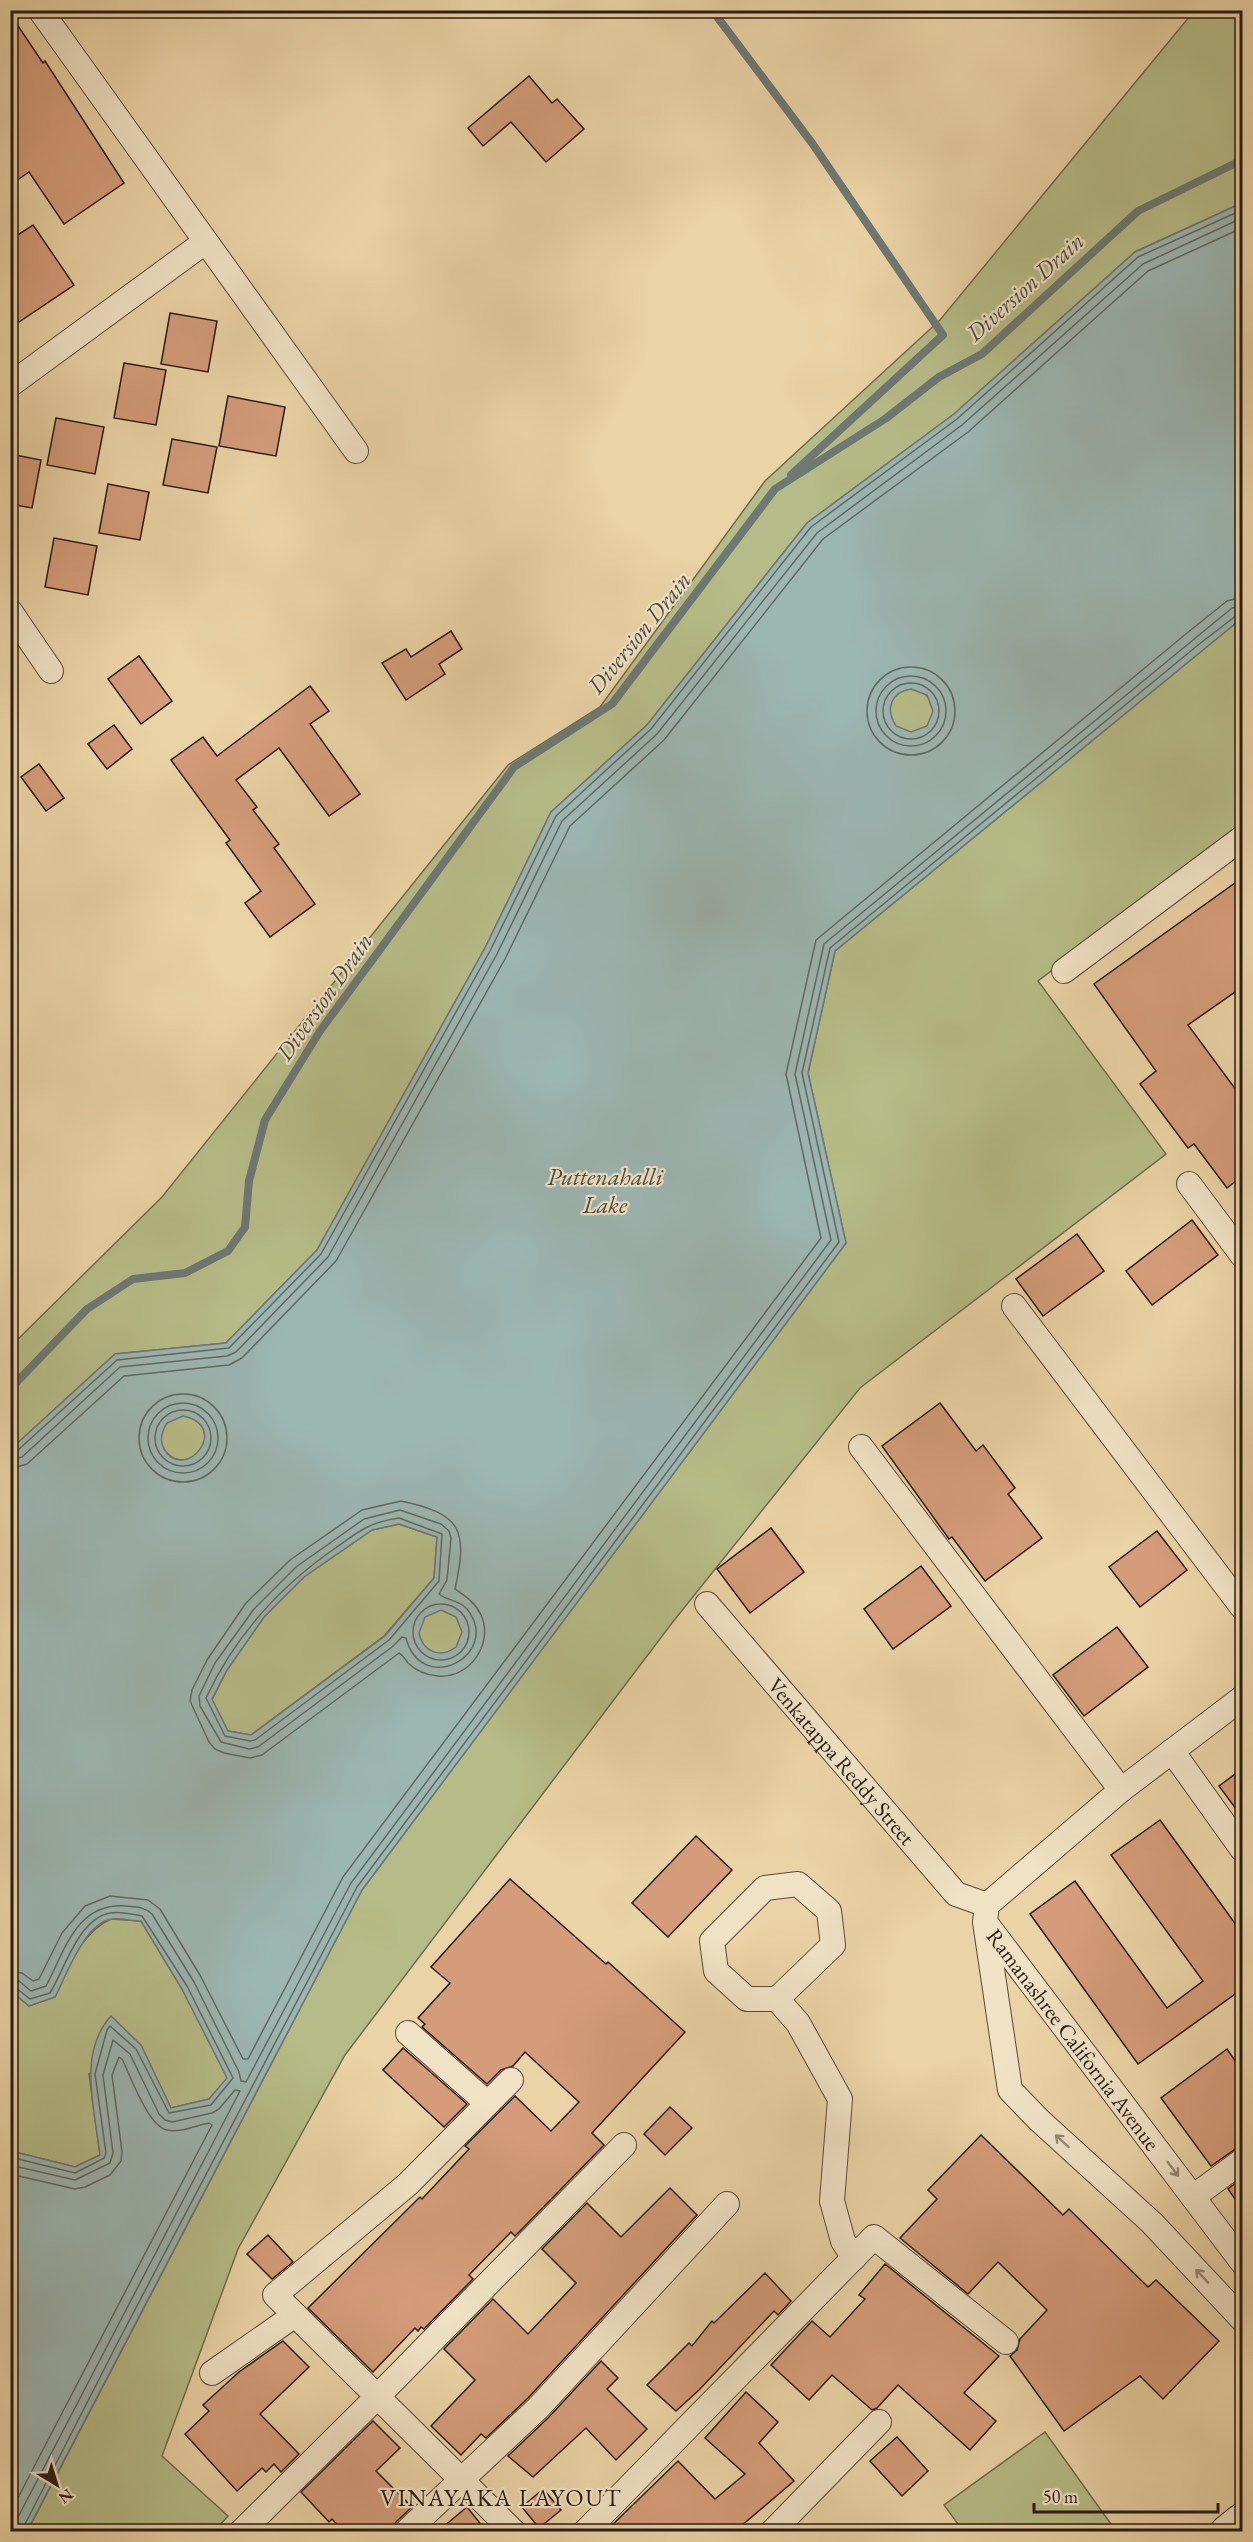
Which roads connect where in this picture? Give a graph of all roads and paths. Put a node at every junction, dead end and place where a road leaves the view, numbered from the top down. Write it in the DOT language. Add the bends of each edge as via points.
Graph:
graph roads {
  1 [pos="40,10"];
  2 [pos="206,242"];
  3 [pos="10,384"];
  4 [pos="356,451"];
  5 [pos="10,611"];
  6 [pos="51,671"];
  7 [pos="1242,838"];
  8 [pos="1064,971"];
  9 [pos="1189,1184"];
  10 [pos="1242,1255"];
  11 [pos="1014,1306"];
  12 [pos="861,1447"];
  13 [pos="707,1604"];
  14 [pos="1242,1607"];
  15 [pos="1242,1698"];
  16 [pos="1172,1751"];
  17 [pos="1121,1790"];
  18 [pos="1242,1849"];
  19 [pos="986,1913"];
  20 [pos="777,1999"];
  21 [pos="408,2033"];
  22 [pos="511,2080"];
  23 [pos="487,2103"];
  24 [pos="624,2145"];
  25 [pos="1242,2161"];
  26 [pos="1193,2197"];
  27 [pos="727,2204"];
  28 [pos="854,2258"];
  29 [pos="1242,2262"];
  30 [pos="295,2315"];
  31 [pos="1242,2319"];
  32 [pos="1006,2342"];
  33 [pos="212,2373"];
  34 [pos="377,2397"];
  35 [pos="879,2422"];
  36 [pos="461,2480"];
  37 [pos="1242,2520"];
  38 [pos="241,2532"];
  39 [pos="406,2532"];
  40 [pos="514,2532"];
  41 [pos="585,2532"];
  42 [pos="772,2532"];
  43 [pos="1227,2532"];
  1 -- 2 [label="street"];
  2 -- 3 [label="street"];
  2 -- 4 [label="street"];
  5 -- 6 [label="street"];
  7 -- 8 [label="street"];
  9 -- 10 [label="street"];
  11 -- 14 [label="street"];
  12 -- 17 [label="street"];
  13 -- 19 [label="street, Venkatappa Reddy Street" via="956,1894"];
  15 -- 16 [label="street, Ramanashree California Avenue"];
  16 -- 17 [label="street, Ramanashree California Avenue"];
  16 -- 18 [label="street"];
  17 -- 19 [label="street, Ramanashree California Avenue"];
  19 -- 26 [label="street, Ramanashree California Avenue, one-way"];
  31 -- 19 [label="street, one-way" via="1152,2223 1010,2090"];
  20 -- 20 [label="street" via="833,1945 829,1911 798,1884 765,1888 712,1941 716,1971 747,1999"];
  20 -- 28 [label="street" via="798,2023 840,2099 832,2200 843,2241"];
  21 -- 23 [label="street"];
  22 -- 23 [label="street"];
  23 -- 30 [label="street" via="408,2184 275,2295"];
  24 -- 34 [label="street"];
  25 -- 26 [label="street"];
  26 -- 29 [label="street, Ramanashree California Avenue"];
  27 -- 36 [label="street" via="538,2408"];
  28 -- 32 [label="street" via="874,2237"];
  28 -- 41 [label="street"];
  30 -- 33 [label="street"];
  30 -- 34 [label="street"];
  34 -- 36 [label="street"];
  34 -- 38 [label="street"];
  35 -- 42 [label="street"];
  36 -- 39 [label="street"];
  36 -- 40 [label="street"];
  37 -- 43 [label="street"];
}
